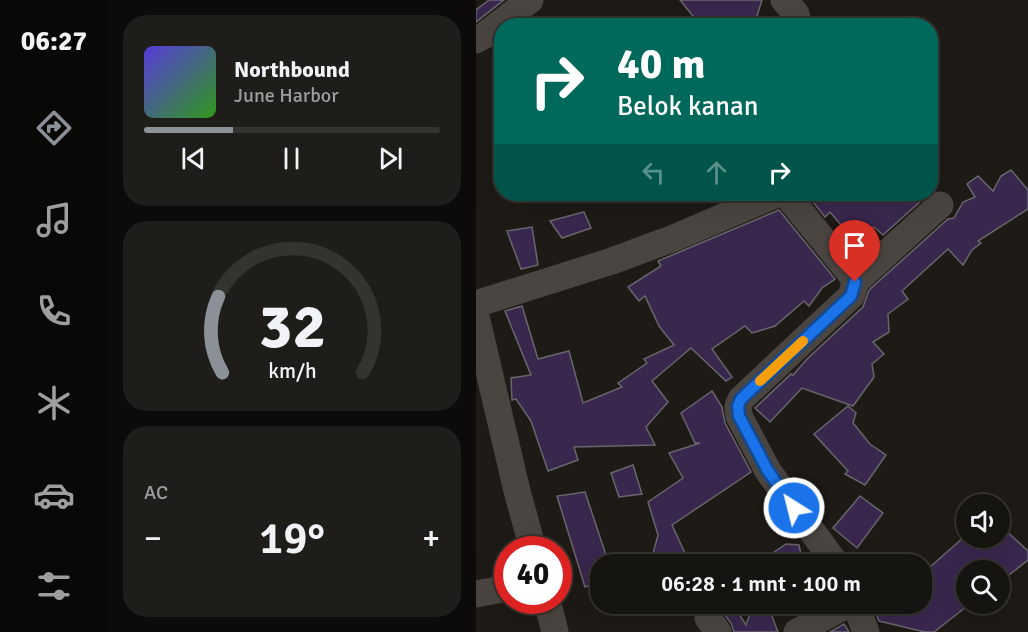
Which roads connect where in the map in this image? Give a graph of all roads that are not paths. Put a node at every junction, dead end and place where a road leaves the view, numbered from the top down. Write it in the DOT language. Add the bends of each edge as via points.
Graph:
graph roads {
  1 [pos="530,0"];
  2 [pos="784,0"];
  3 [pos="507,18"];
  4 [pos="797,18"];
  5 [pos="494,28"];
  6 [pos="476,40"];
  7 [pos="761,201"];
  8 [pos="792,201"];
  9 [pos="940,205"];
  10 [pos="855,282"];
  11 [pos="476,304"];
  12 [pos="476,316"];
  13 [pos="485,395"];
  14 [pos="529,536"];
  15 [pos="829,554"];
  16 [pos="494,591"];
  17 [pos="476,594"];
  18 [pos="551,614"];
  19 [pos="830,614"];
  20 [pos="859,614"];
  21 [pos="556,632"];
  22 [pos="797,632"];
  23 [pos="866,632"];
  1 -- 3 [label="street"];
  2 -- 4 [label="street"];
  5 -- 6 [label="street"];
  7 -- 11 [label="street" via="612,261"];
  8 -- 10 [label="street"];
  9 -- 10 [label="street"];
  10 -- 15 [label="street" via="851,296 738,406 739,416 768,471"];
  12 -- 13 [label="street"];
  13 -- 14 [label="street"];
  16 -- 17 [label="street"];
  18 -- 21 [label="street"];
  19 -- 22 [label="street"];
  20 -- 23 [label="street"];
}
